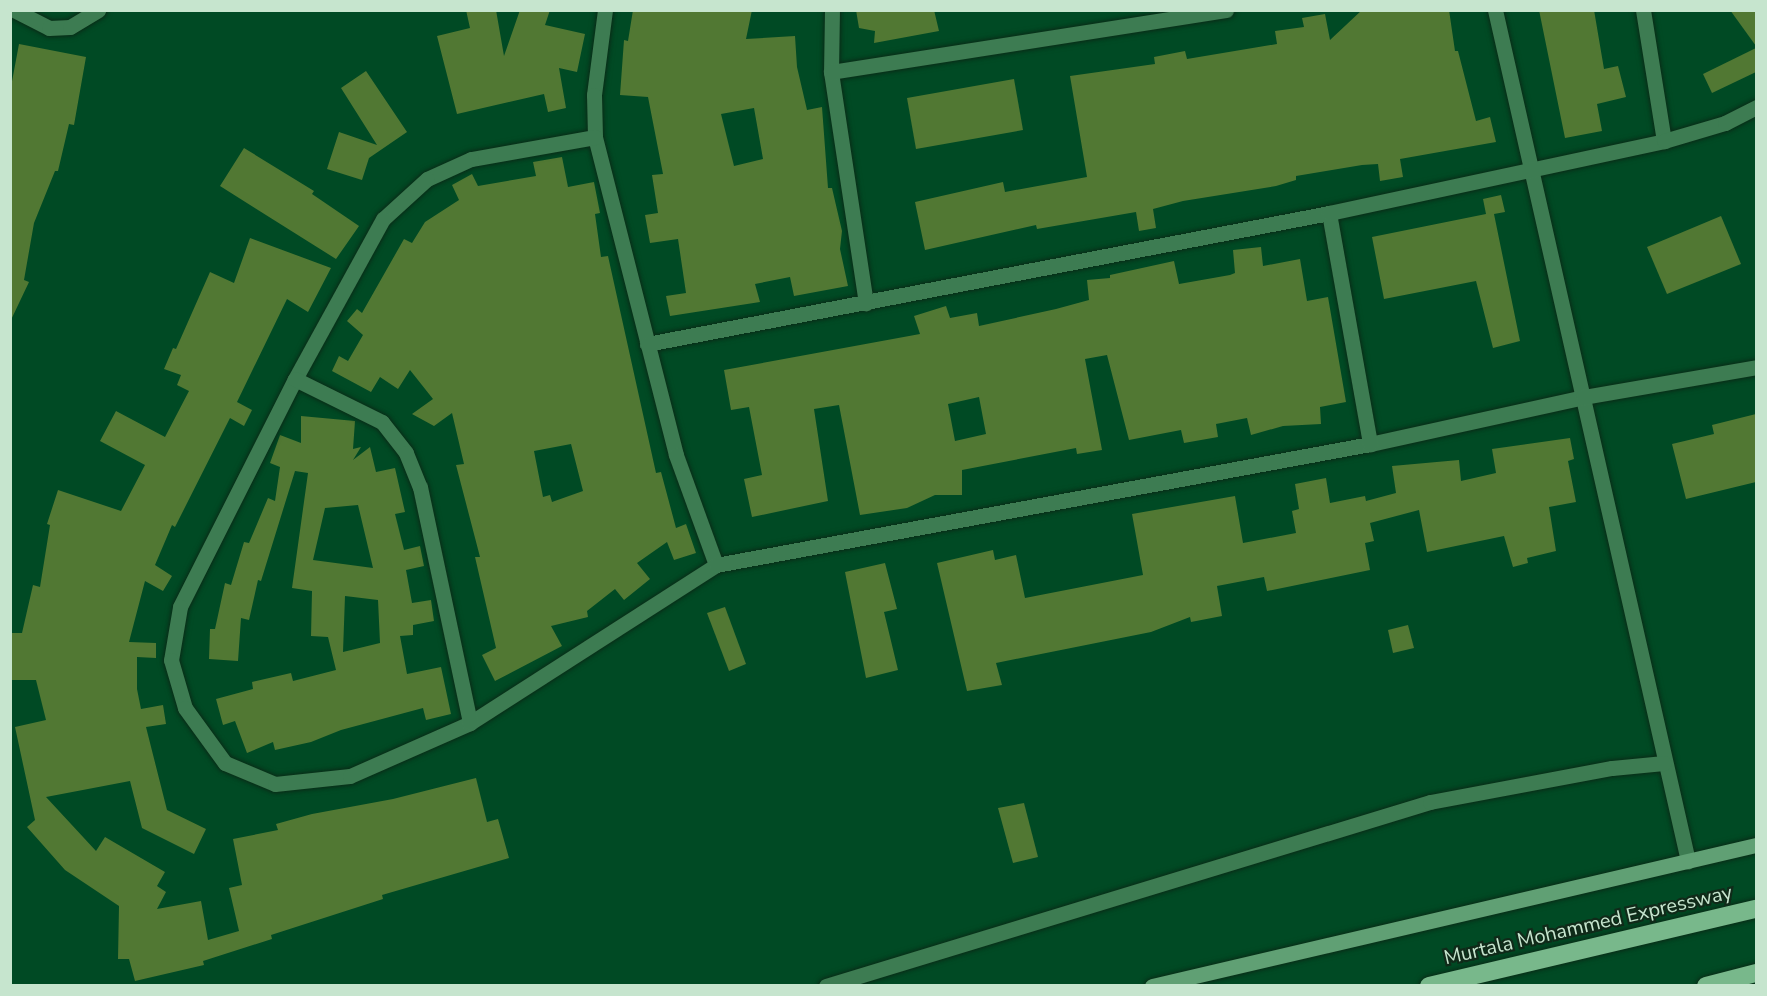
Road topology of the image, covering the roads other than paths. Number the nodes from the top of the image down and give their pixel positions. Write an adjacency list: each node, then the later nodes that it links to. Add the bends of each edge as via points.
1 (14, 10): 2 (street, via 49,28 70,27)
2 (98, 10)
3 (605, 10): 10 (street, via 594,95)
4 (832, 10): 8 (street)
5 (1226, 10): 8 (street)
6 (1495, 10): 12 (street)
7 (1643, 10): 11 (street)
8 (831, 72): 14 (street)
9 (1756, 108): 11 (street, via 1725,123)
10 (595, 137): 15 (street); 17 (street, via 471,159 428,179 383,219)
11 (1664, 141): 12 (street)
12 (1532, 168): 13 (street); 18 (street)
13 (1329, 213): 14 (street); 19 (street)
14 (866, 303): 15 (street)
15 (646, 344): 20 (street, via 676,455)
16 (1756, 367): 18 (street)
17 (295, 379): 21 (street, via 382,422 406,453 420,487); 21 (street, via 180,606 171,660 185,708 225,763 275,784 350,776)
18 (1583, 398): 19 (street); 22 (street)
19 (1370, 444): 20 (street)
20 (716, 565): 21 (street)
21 (470, 723)
22 (1664, 763): 24 (street); 27 (street, via 1612,768 1430,802)
23 (1756, 845): 24 (main road, Murtala Mohammed Expressway)
24 (1688, 861): 28 (main road, Murtala Mohammed Expressway)
25 (1756, 909): 29 (highway, Murtala Mohammed Expressway)
26 (1756, 973): 30 (highway)
27 (826, 986)
28 (1152, 986)
29 (1429, 986)
30 (1706, 986)

